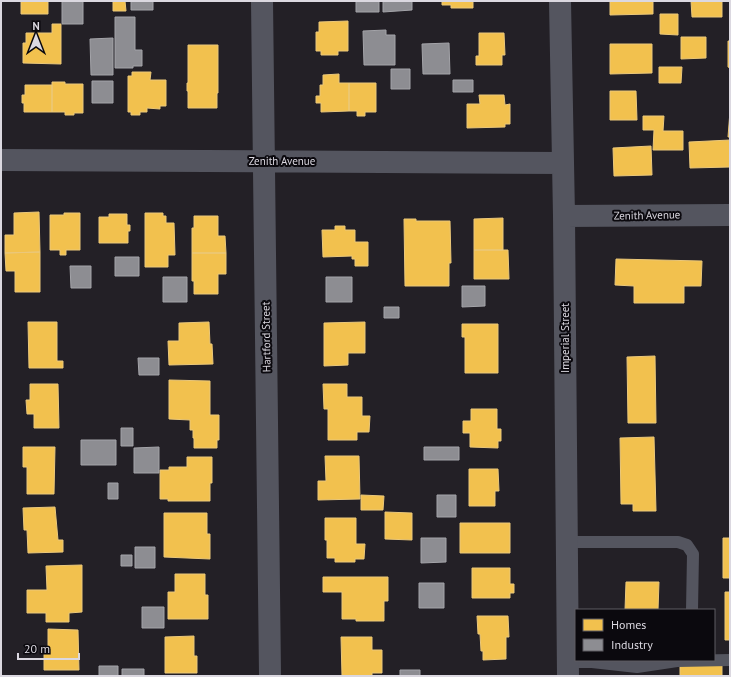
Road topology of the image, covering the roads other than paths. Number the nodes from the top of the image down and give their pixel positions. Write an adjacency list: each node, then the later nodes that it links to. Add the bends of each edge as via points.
1 (262, 1): 4 (street, Hartford Street)
2 (560, 1): 5 (street, Imperial Street)
3 (1, 160): 4 (street, Zenith Avenue)
4 (264, 161): 5 (street, Zenith Avenue); 14 (street, Hartford Street)
5 (562, 163): 7 (street, Imperial Street)
6 (730, 215): 7 (street, Zenith Avenue)
7 (564, 216): 8 (street, Imperial Street)
8 (566, 542): 9 (lane, via 678,542 687,545 693,554); 13 (street, Imperial Street)
9 (692, 609)
10 (715, 660): 11 (lane)
11 (730, 660)
12 (676, 661): 13 (lane, via 637,667 592,662)
13 (568, 669)
14 (270, 674)

